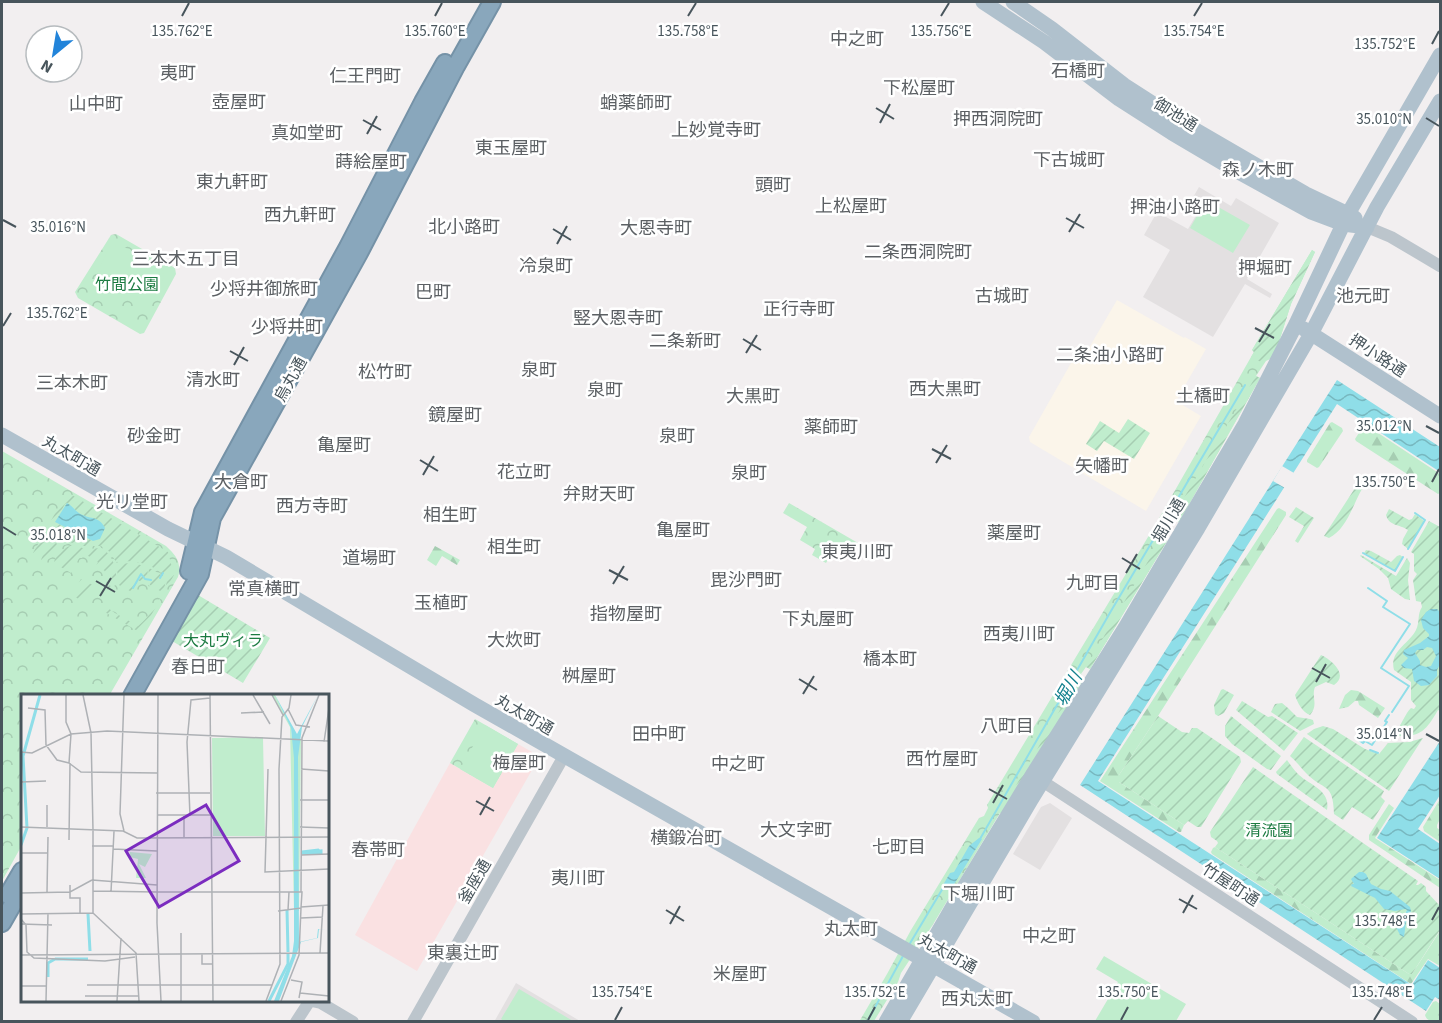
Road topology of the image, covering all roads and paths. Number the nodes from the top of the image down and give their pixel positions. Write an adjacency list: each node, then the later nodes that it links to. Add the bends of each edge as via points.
1 (480, 2): 14 (highway, 烏丸通, via 202,512)
2 (492, 2): 14 (highway, 烏丸通)
3 (983, 2): 7 (main road, 御池通, via 1172,133 1311,212)
4 (1013, 2): 7 (main road, 御池通, via 1124,85)
5 (1440, 55): 7 (main road, 堀川通)
6 (1440, 101): 8 (main road, 堀川通)
7 (1345, 219): 8 (main road, 御池通); 10 (main road, 堀川通)
8 (1367, 227): 9 (street, 御池通); 11 (main road, 堀川通)
9 (1440, 266)
10 (1296, 324): 11 (main road, 押小路通); 18 (main road, 堀川通, via 1245,424)
11 (1311, 334): 12 (main road, 押小路通); 18 (main road, 堀川通, via 1190,541)
12 (1440, 416)
13 (2, 435): 14 (main road, 丸太町通)
14 (200, 545): 15 (highway, 烏丸通); 16 (highway, 烏丸通, via 200,574); 17 (main road, 丸太町通)
15 (122, 694)
16 (133, 694)
17 (564, 756): 23 (main road, 丸太町通); 28 (street, 釜座通)
18 (1038, 778): 23 (main road, 堀川通); 32 (street, 竹屋町通)
19 (21, 873): 21 (highway)
20 (21, 890): 22 (highway)
21 (2, 906)
22 (2, 924)
23 (917, 957): 29 (main road, 堀川通); 30 (main road, 堀川通); 31 (main road, 丸太町通)
24 (307, 1002): 26 (street)
25 (314, 1002): 27 (street)
26 (296, 1022)
27 (352, 1022)
28 (413, 1022)
29 (886, 1022)
30 (900, 1022)
31 (1033, 1022)
32 (1412, 1022)

